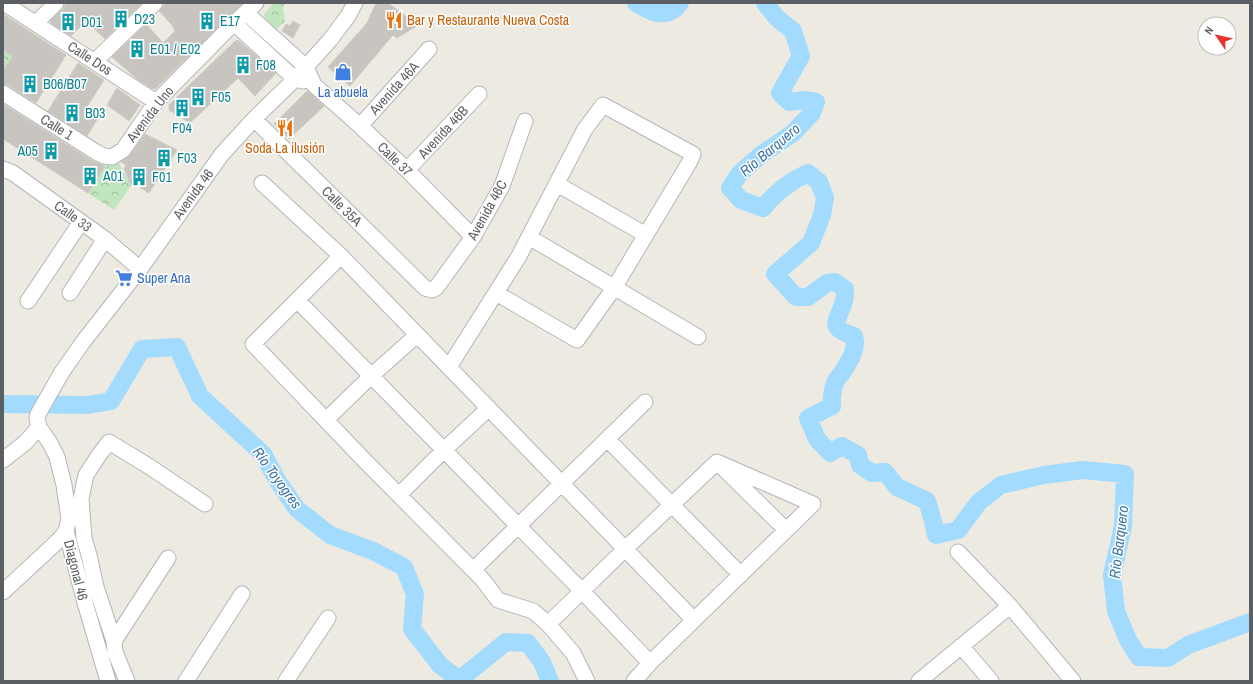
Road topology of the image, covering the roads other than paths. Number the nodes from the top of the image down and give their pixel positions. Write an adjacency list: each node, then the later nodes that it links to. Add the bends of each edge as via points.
1 (4, 3): 6 (street, Calle Dos)
2 (56, 3): 6 (street)
3 (155, 3): 9 (street)
4 (355, 3): 10 (street, Avenida 46, via 330,40)
5 (251, 8): 7 (street, Avenida Uno); 10 (street, Calle 37)
6 (36, 23): 9 (street, Calle Dos)
7 (234, 24): 11 (street, Calle 37); 15 (street, Avenida Uno)
8 (429, 49): 18 (street, Avenida 46A)
9 (94, 61): 15 (street, Calle Dos)
10 (306, 67): 11 (street, Avenida 46); 12 (street, Calle 37)
11 (295, 79): 12 (street, Calle 37); 16 (street, Avenida 46)
12 (314, 85): 18 (street, Calle 37)
13 (3, 93): 19 (street, Calle 1, via 96,152)
14 (479, 94): 21 (street, Avenida 46B)
15 (156, 102): 19 (street, Avenida Uno, via 123,150)
16 (254, 119): 30 (street, Avenida 46, via 222,154); 32 (street, Calle 35A, via 425,288)
17 (525, 121): 26 (street, Avenida 46C, via 502,186)
18 (360, 126): 21 (street, Calle 37)
19 (112, 157)
20 (3, 169): 24 (street, Calle 33, via 13,173)
21 (407, 170): 26 (street, Calle 37)
22 (262, 183): 29 (street)
23 (557, 184): 25 (street); 25 (street, via 585,129 603,105 693,154); 27 (street)
24 (81, 222): 28 (street, Calle 33); 36 (street)
25 (646, 236): 31 (street)
26 (473, 237): 32 (street, Avenida 46C)
27 (529, 237): 31 (street); 34 (street)
28 (104, 238): 30 (street, Calle 33); 33 (street)
29 (341, 256): 35 (street); 37 (street)
30 (140, 269): 44 (street, Avenida 46, via 62,372 46,398)
31 (614, 288): 34 (street, via 577,340); 38 (street)
32 (432, 290)
33 (70, 293)
34 (496, 293): 39 (street)
35 (297, 300): 40 (street); 43 (street, via 253,344)
36 (28, 301)
37 (417, 335): 39 (street); 40 (street)
38 (698, 337)
39 (449, 367): 42 (street)
40 (372, 376): 43 (street); 46 (street)
41 (645, 402): 45 (street)
42 (488, 408): 46 (street); 49 (street)
43 (326, 420): 50 (street)
44 (39, 421): 47 (street, Avenida 46, via 26,442); 55 (street, Diagonal 46, via 57,457 64,485 69,519)
45 (607, 439): 49 (street); 52 (street)
46 (444, 450): 50 (street); 53 (street)
47 (3, 460)
48 (717, 462): 52 (street); 54 (street); 54 (street, via 813,504)
49 (562, 484): 53 (street); 56 (street)
50 (399, 495): 59 (street)
51 (205, 504): 68 (street, via 109,442 99,455 86,475 81,499 84,538 96,587)
52 (671, 505): 56 (street); 60 (street)
53 (518, 526): 59 (street); 62 (street)
54 (786, 530): 60 (street)
55 (66, 531): 61 (street); 72 (street, Diagonal 46)
56 (625, 549): 62 (street); 66 (street)
57 (958, 552): 64 (street)
58 (168, 558): 68 (street)
59 (473, 570): 67 (street, via 498,600 533,611)
60 (741, 575): 66 (street)
61 (3, 592)
62 (582, 592): 67 (street); 70 (street)
63 (242, 594): 74 (street)
64 (1010, 606): 69 (street); 71 (street)
65 (328, 618): 75 (street)
66 (694, 620): 70 (street)
67 (548, 624): 76 (street, via 573,653)
68 (114, 641): 73 (street, via 115,652)
69 (961, 646): 78 (street); 79 (street)
70 (650, 663): 77 (street)
71 (1066, 679)
72 (108, 681)
73 (127, 681)
74 (186, 681)
75 (286, 681)
76 (587, 681)
77 (634, 681)
78 (919, 681)
79 (990, 681)

